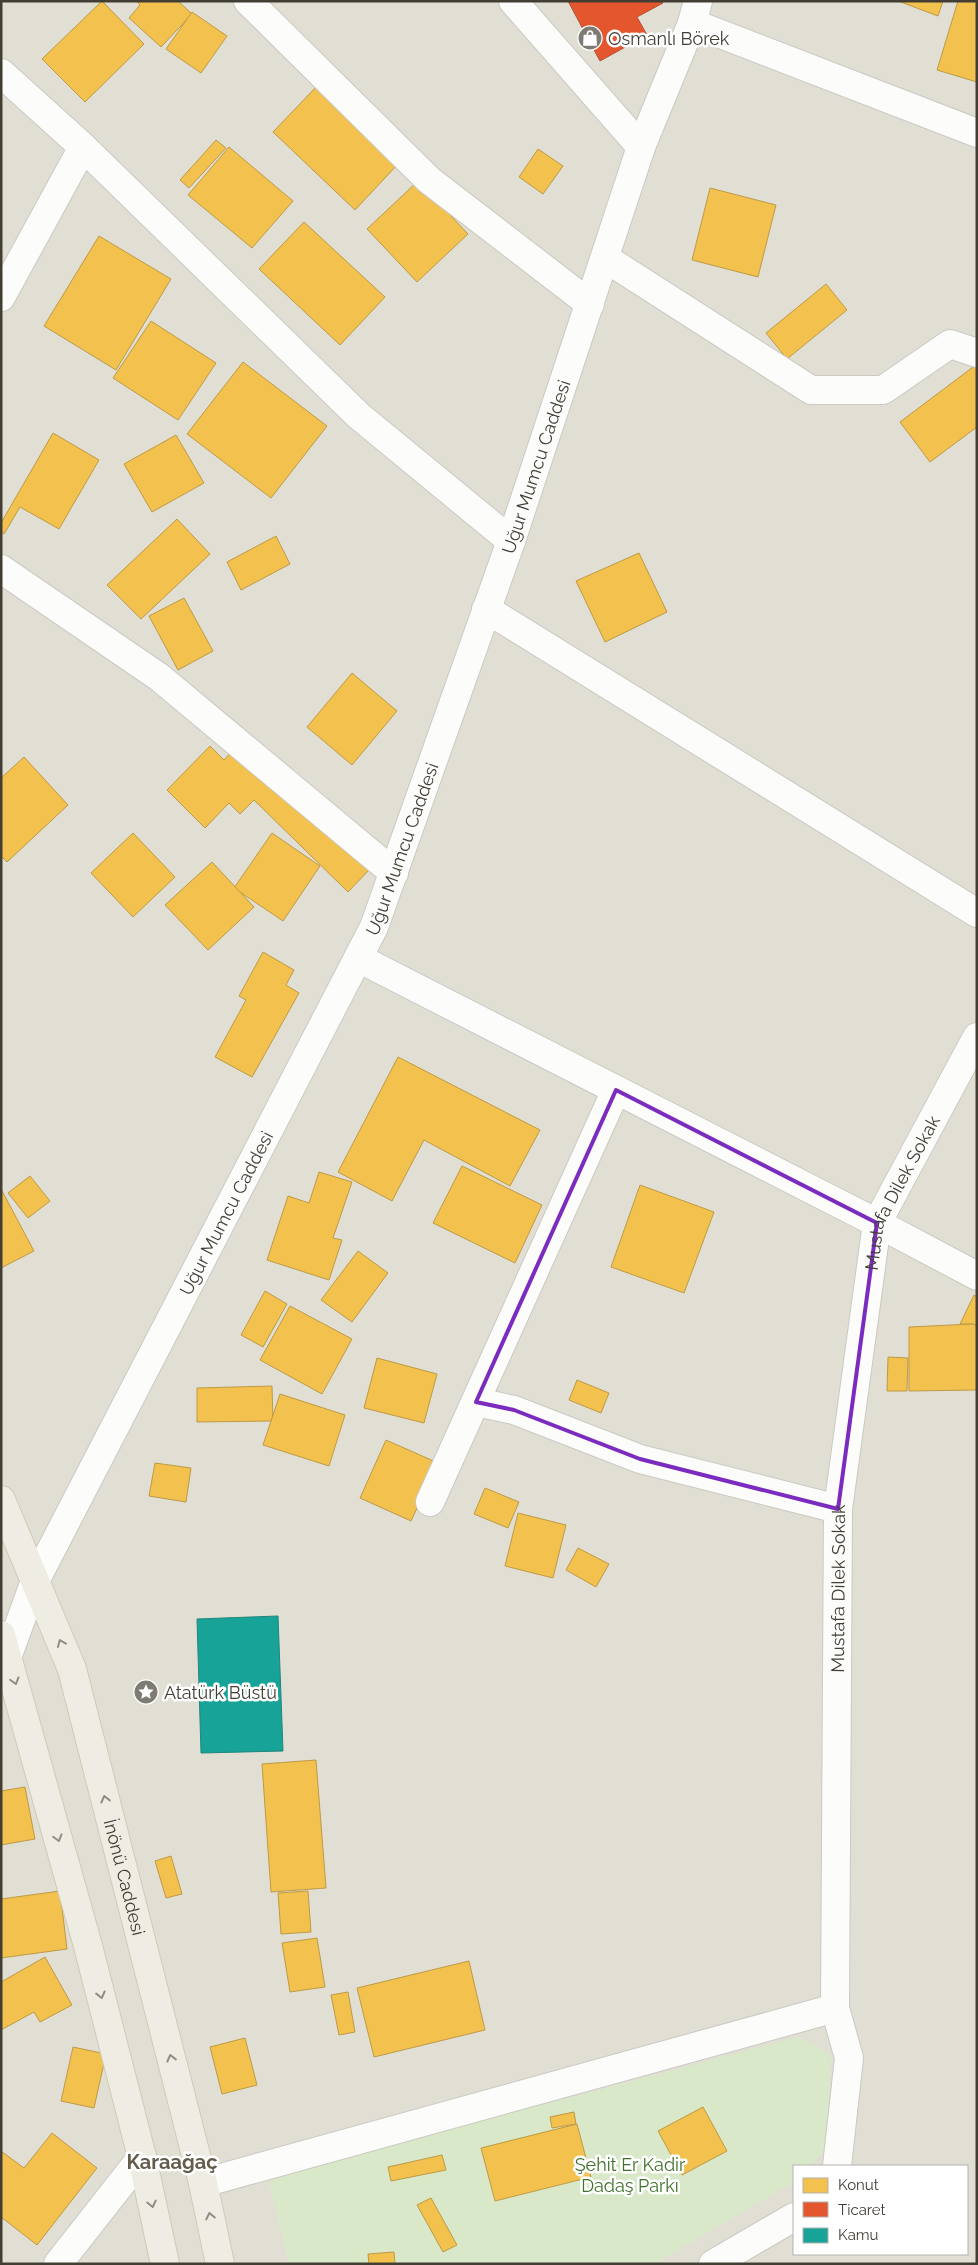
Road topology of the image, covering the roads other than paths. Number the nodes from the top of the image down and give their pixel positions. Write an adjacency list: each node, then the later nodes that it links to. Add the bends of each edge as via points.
1 (248, 1): 10 (street, via 429,180)
2 (513, 1): 7 (street)
3 (695, 12): 5 (street); 7 (street, Uğur Mumcu Caddesi)
4 (1, 73): 6 (street)
5 (977, 133)
6 (83, 147): 9 (street); 12 (street, via 359,416)
7 (642, 148): 8 (street, Uğur Mumcu Caddesi)
8 (605, 258): 10 (street, Uğur Mumcu Caddesi); 11 (street, via 811,390 882,390 950,344)
9 (1, 297)
10 (590, 304): 12 (street, Uğur Mumcu Caddesi)
11 (977, 353)
12 (511, 541): 14 (street, Uğur Mumcu Caddesi)
13 (1, 569): 15 (street, via 159,676)
14 (486, 609): 15 (street, Uğur Mumcu Caddesi); 16 (street)
15 (394, 873): 17 (street, Uğur Mumcu Caddesi, via 374,927)
16 (977, 913)
17 (358, 958): 19 (street); 26 (street, Uğur Mumcu Caddesi)
18 (977, 1036): 20 (street, Mustafa Dilek Sokak)
19 (616, 1090): 20 (street); 22 (street)
20 (877, 1223): 21 (street); 25 (street, Mustafa Dilek Sokak)
21 (977, 1276)
22 (476, 1402): 24 (street); 25 (street, via 514,1410 640,1459)
23 (1, 1500): 26 (main road, İnönü Caddesi)
24 (430, 1502)
25 (838, 1510): 28 (street, Mustafa Dilek Sokak)
26 (35, 1581): 27 (street, Uğur Mumcu Caddesi); 31 (main road, İnönü Caddesi, one-way to 26, via 72,1669)
27 (3, 1649): 29 (main road, one-way to 29, via 88,1946)
28 (835, 2008): 30 (street, Mustafa Dilek Sokak, via 849,2058); 31 (street)
29 (142, 2157): 33 (street); 34 (main road, one-way to 34)
30 (837, 2165)
31 (203, 2182): 35 (main road, İnönü Caddesi, one-way to 31)
32 (793, 2218): 36 (street)
33 (58, 2264)
34 (165, 2264)
35 (220, 2264)
36 (714, 2264)

